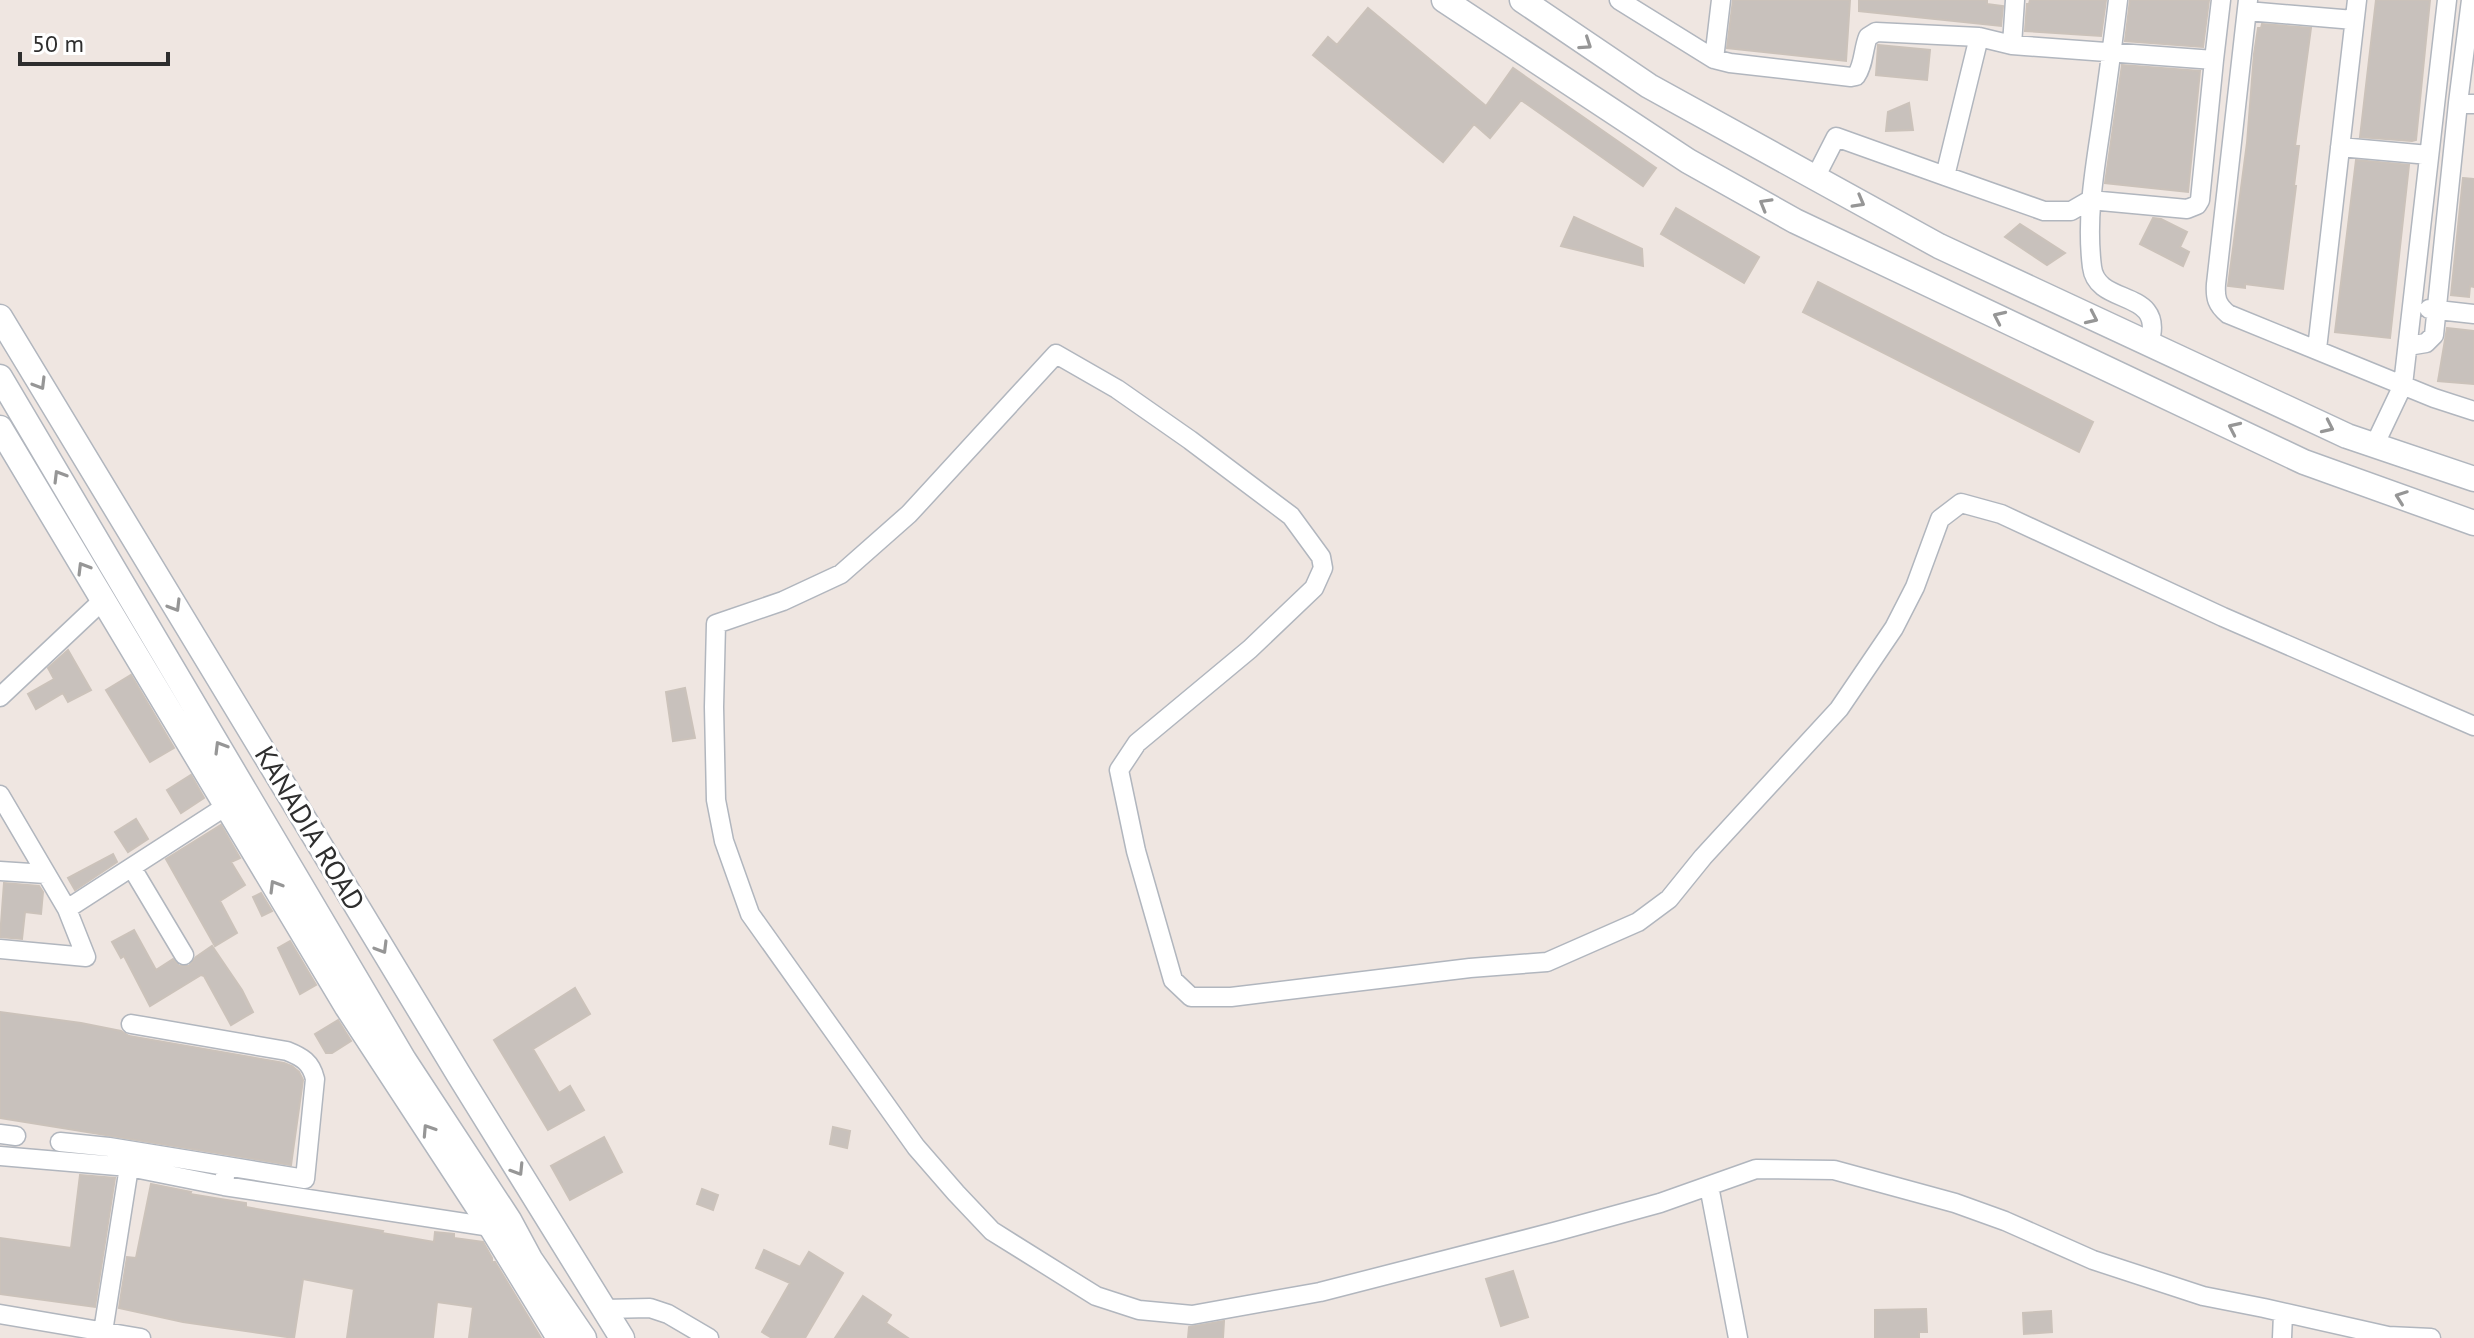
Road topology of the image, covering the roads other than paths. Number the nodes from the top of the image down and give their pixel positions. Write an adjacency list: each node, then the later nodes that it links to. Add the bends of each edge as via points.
1 (1444, 0): 37 (street, one-way to 1, via 2304,462 1795,221 1688,161)
2 (1522, 0): 22 (street, one-way to 22, via 1649,86)
3 (1619, 0): 16 (street)
4 (1721, 0): 16 (street)
5 (2015, 0): 14 (street)
6 (2118, 0): 15 (street)
7 (2221, 0): 17 (street)
8 (2357, 0): 12 (street)
9 (2447, 0): 20 (street)
10 (2471, 0): 18 (street)
11 (2247, 5): 12 (street); 30 (street, via 2215,297 2228,314)
12 (2354, 20): 19 (street)
13 (1979, 37): 14 (street); 16 (street, via 1876,32 1868,37 1860,71 1851,77); 21 (street)
14 (2012, 45): 15 (street)
15 (2112, 51): 17 (street); 23 (street)
16 (1714, 59)
17 (2214, 60): 23 (street, via 2197,205 2187,209)
18 (2466, 103): 25 (street)
19 (2340, 147): 20 (street); 30 (street)
20 (2429, 155): 24 (street)
21 (1945, 176): 22 (street, via 1836,137); 23 (street, via 2044,211 2071,211)
22 (1815, 178): 28 (street, one-way to 28, via 1939,246)
23 (2090, 200): 28 (street, via 2094,277 2144,307 2151,316)
24 (2412, 307): 25 (street); 29 (street)
25 (2438, 310): 26 (street); 29 (street, via 2434,335 2426,343)
26 (2474, 314)
27 (0, 317): 58 (street, KANADIA ROAD, one-way to 58)
28 (2149, 344): 35 (street, one-way to 35)
29 (2408, 346): 32 (street)
30 (2317, 349): 32 (street)
31 (0, 377): 42 (street, KANADIA ROAD, one-way to 31)
32 (2403, 385): 33 (street); 35 (street)
33 (2474, 411)
34 (0, 428): 38 (street, one-way to 34)
35 (2374, 446): 36 (street)
36 (2474, 479)
37 (2474, 523)
38 (102, 601): 39 (street); 42 (street)
39 (0, 697)
40 (2474, 726): 56 (street, via 2001,514 1961,503 1940,519 1894,628 1839,709 1669,899 1638,922 1547,962 1191,997 1173,980 1119,770 1137,743 1314,588 1323,568 1321,557 1291,516 1117,389 1056,354 909,514 841,574 716,624 716,800 724,841 750,914 916,1147 956,1193 992,1231 1096,1296 1139,1310 1192,1315 1320,1292)
41 (0, 795): 45 (street)
42 (237, 799): 43 (street); 57 (street, KANADIA ROAD, one-way to 42, via 404,1060 309,921)
43 (132, 868): 46 (street); 48 (street)
44 (0, 871): 45 (street)
45 (46, 874): 46 (street)
46 (67, 909): 47 (street, via 86,957)
47 (0, 949)
48 (184, 955)
49 (131, 1024): 53 (street, via 287,1051 312,1068 305,1179)
50 (60, 1142): 52 (street)
51 (0, 1156): 52 (street)
52 (108, 1156): 53 (street); 54 (street)
53 (226, 1166): 55 (street)
54 (129, 1167): 55 (street); 61 (street)
55 (224, 1186): 57 (street)
56 (1709, 1186): 60 (street, via 1756,1169 1834,1170 1955,1203 2178,1289); 68 (street)
57 (500, 1223): 64 (street); 65 (street, KANADIA ROAD)
58 (604, 1309): 66 (street, KANADIA ROAD); 67 (street, via 650,1308)
59 (0, 1314): 61 (street)
60 (2283, 1314): 62 (street); 69 (street)
61 (102, 1335): 63 (street)
62 (2388, 1337): 70 (street)
63 (141, 1338)
64 (559, 1338)
65 (584, 1338)
66 (622, 1338)
67 (709, 1338)
68 (1738, 1338)
69 (2282, 1338)
70 (2431, 1338)

